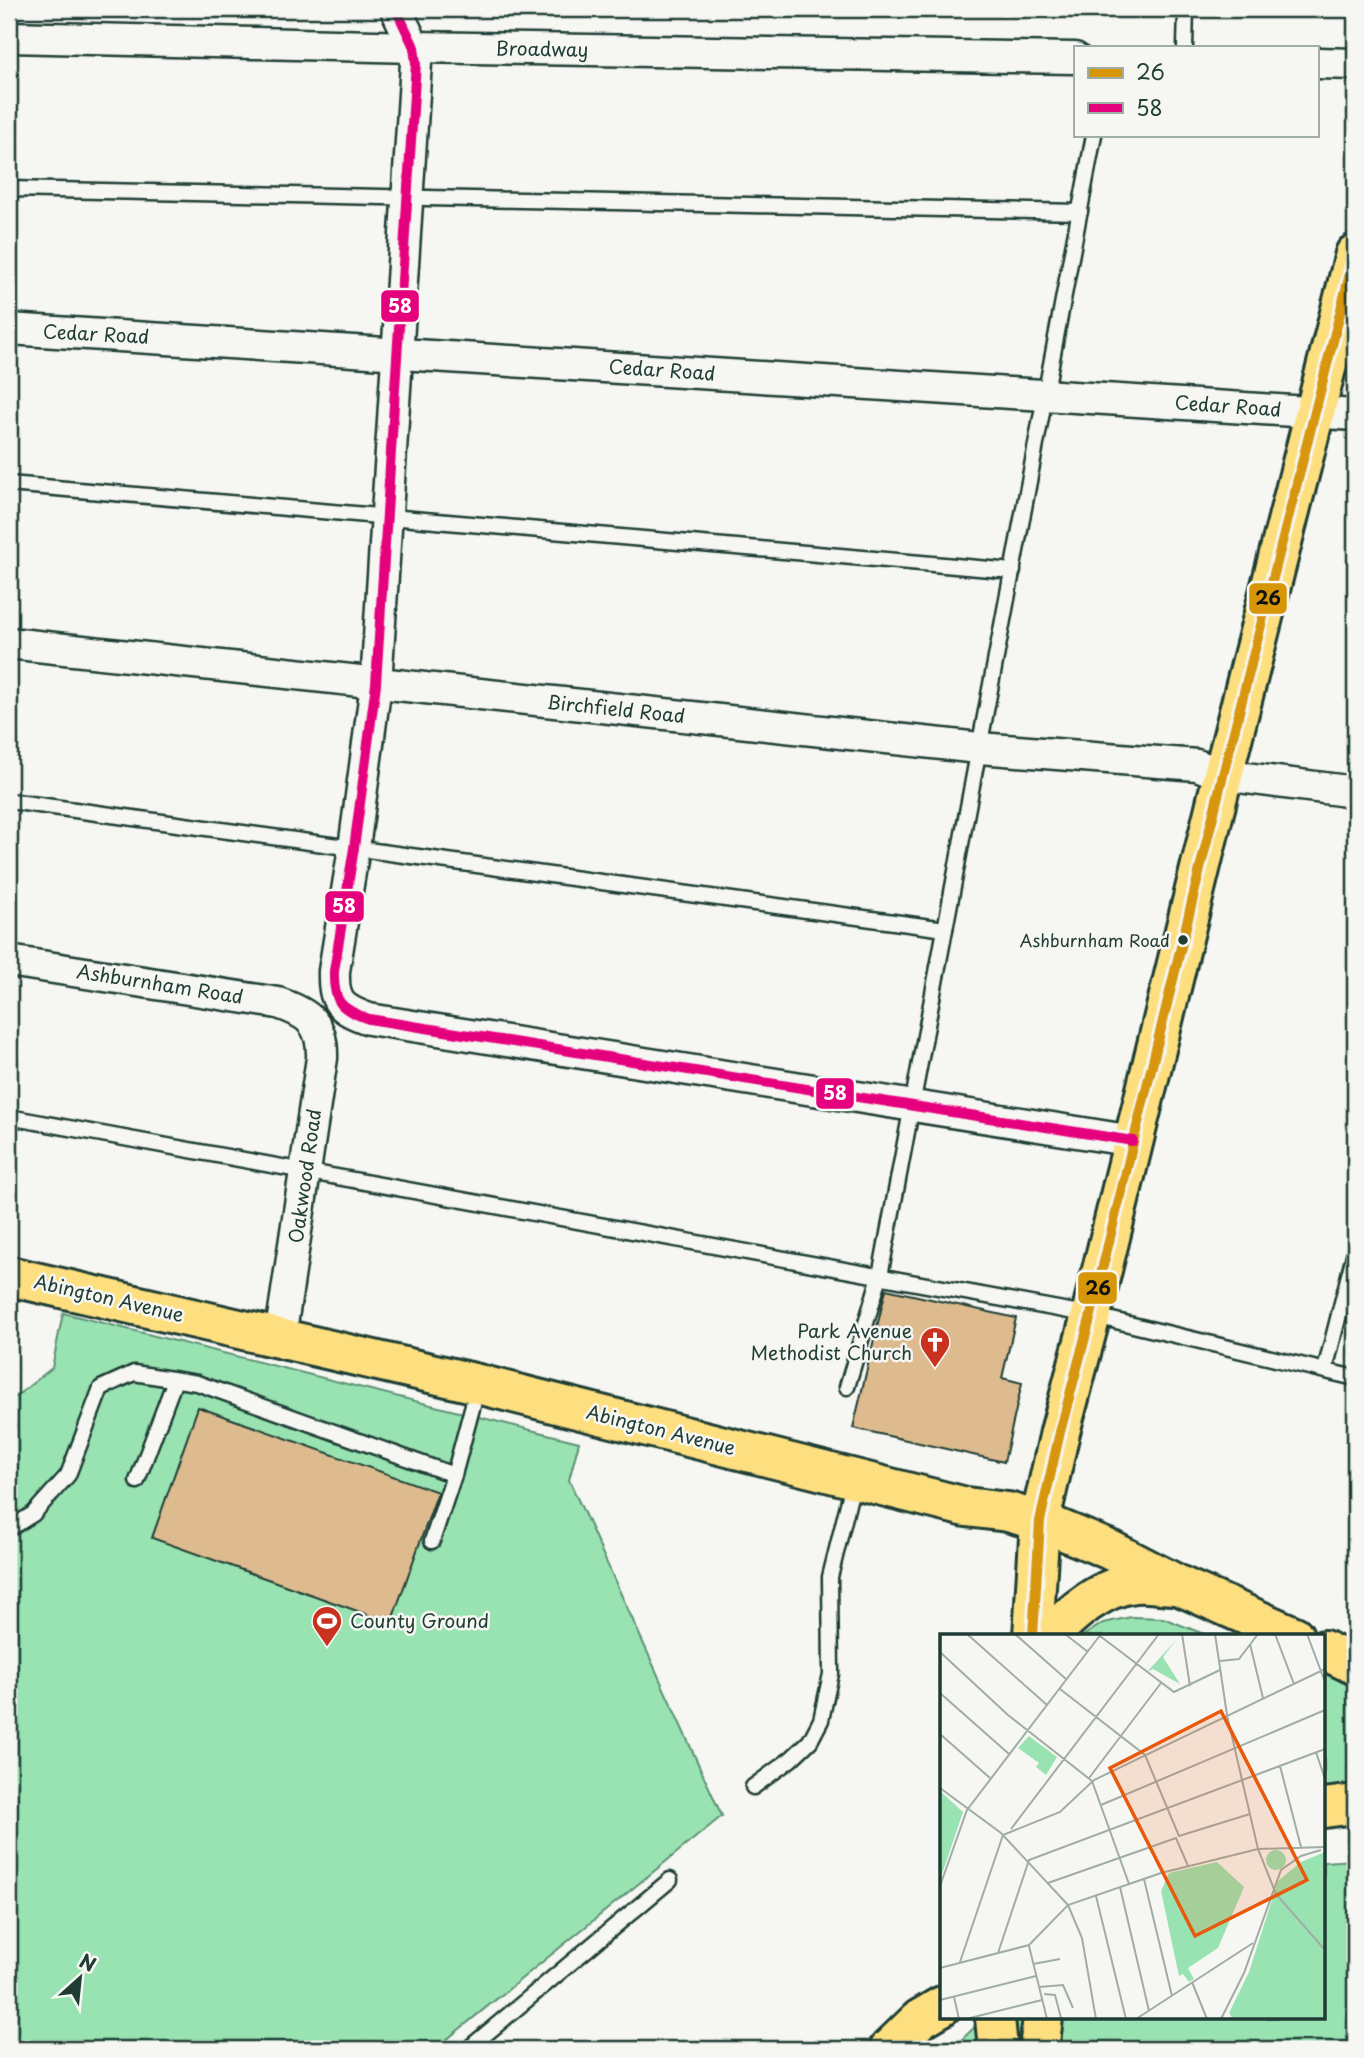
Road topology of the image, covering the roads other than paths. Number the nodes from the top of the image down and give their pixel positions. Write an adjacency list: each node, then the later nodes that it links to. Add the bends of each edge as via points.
1 (397, 9): 5 (street)
2 (1186, 9): 4 (lane)
3 (9, 37): 5 (street, Broadway)
4 (1185, 46)
5 (414, 47): 6 (street, Broadway); 11 (street)
6 (1074, 58)
7 (1318, 63): 8 (street)
8 (1355, 64)
9 (1094, 136): 12 (lane)
10 (9, 189): 11 (lane)
11 (407, 198): 12 (lane); 15 (street)
12 (1080, 212): 16 (lane)
13 (1355, 254): 17 (main road)
14 (9, 329): 15 (street, Cedar Road)
15 (397, 352): 16 (street, Cedar Road); 20 (street)
16 (1045, 394): 17 (street, Cedar Road); 21 (lane)
17 (1315, 411): 18 (street, Cedar Road); 25 (main road)
18 (1355, 415)
19 (9, 484): 20 (lane)
20 (387, 517): 21 (lane); 23 (street)
21 (1013, 571): 24 (lane)
22 (9, 643): 23 (street, Birchfield Road)
23 (376, 684): 24 (street, Birchfield Road); 28 (street)
24 (979, 748): 25 (street, Birchfield Road, via 1198,765); 29 (lane)
25 (1223, 775): 26 (street, Birchfield Road); 34 (main road)
26 (1355, 792)
27 (9, 801): 28 (lane)
28 (354, 848): 29 (lane); 32 (street, via 333,987 338,1004 350,1013)
29 (945, 929): 32 (lane)
30 (9, 961): 31 (street, Ashburnham Road, via 278,1003)
31 (309, 1017): 35 (street, Oakwood Road, via 323,1043)
32 (911, 1106): 34 (street); 38 (lane)
33 (9, 1117): 35 (lane)
34 (1133, 1141): 39 (main road)
35 (306, 1171): 38 (lane); 40 (street, Oakwood Road)
36 (1355, 1251): 41 (lane)
37 (9, 1276): 40 (main road, Abington Avenue)
38 (880, 1276): 39 (lane); 45 (lane)
39 (1091, 1315): 41 (lane); 46 (main road)
40 (280, 1338): 44 (main road, Abington Avenue)
41 (1325, 1370): 42 (lane)
42 (1355, 1378)
43 (175, 1380): 47 (lane, via 197,1383); 49 (lane); 52 (lane, via 134,1373 101,1388 68,1475 33,1514)
44 (478, 1384): 47 (lane); 48 (main road, Abington Avenue)
45 (847, 1387)
46 (1060, 1432): 50 (main road, via 1039,1467 1020,1486); 51 (main road); 54 (main road, via 1071,1504 1082,1525)
47 (454, 1475): 53 (lane)
48 (854, 1478): 50 (main road, Abington Avenue); 63 (lane, via 830,1577 831,1674 821,1720 810,1741 792,1759)
49 (137, 1481)
50 (958, 1505): 51 (main road, Abington Avenue); 55 (main road, via 997,1527 1012,1542)
51 (1040, 1521): 54 (main road, Abington Avenue); 55 (main road)
52 (9, 1530)
53 (432, 1541)
54 (1111, 1550): 56 (main road, Abington Avenue)
55 (1036, 1584): 58 (main road)
56 (1180, 1586): 57 (main road, Abington Avenue); 59 (main road, via 1134,1583 1111,1590 1075,1612)
57 (1260, 1626): 60 (main road, Abington Avenue)
58 (1033, 1634)
59 (1053, 1634)
60 (1287, 1634)
61 (1326, 1651): 62 (main road)
62 (1355, 1665)
63 (753, 1787)
64 (1355, 1804): 65 (main road)
65 (1326, 1808)
66 (670, 1880): 71 (lane)
67 (940, 1989): 68 (main road)
68 (931, 2012): 72 (main road)
69 (995, 2020): 73 (main road)
70 (1043, 2020): 74 (main road)
71 (468, 2049)
72 (889, 2049)
73 (998, 2049)
74 (1039, 2049)

